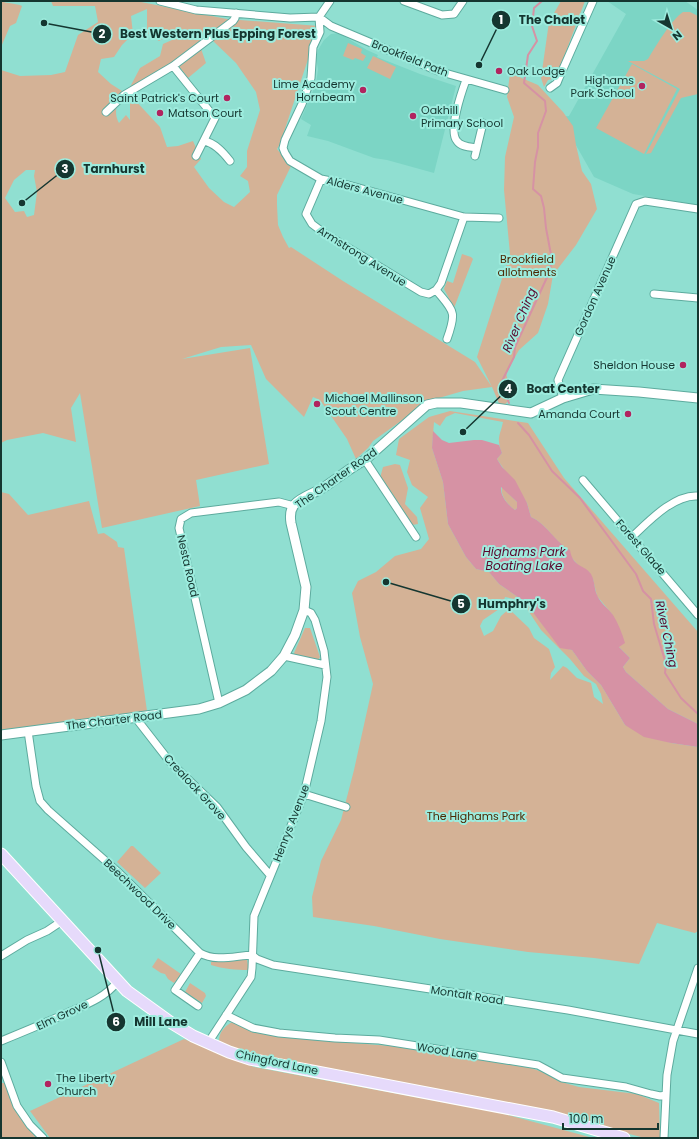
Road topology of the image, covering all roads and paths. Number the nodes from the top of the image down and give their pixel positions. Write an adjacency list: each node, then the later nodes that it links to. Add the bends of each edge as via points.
1 (160, 1): 6 (street)
2 (330, 1): 8 (street)
3 (404, 1): 4 (street, via 442,14 454,14)
4 (463, 1)
5 (593, 1): 11 (street, via 557,83)
6 (177, 3): 7 (street, via 196,10)
7 (236, 13): 8 (street, via 290,18); 9 (street, via 233,21)
8 (319, 17): 10 (street, Brookfield Path, via 331,26 398,55); 20 (street, Alders Avenue, via 320,32 313,47 311,78 283,148 290,161)
9 (173, 66): 13 (street, via 124,96); 15 (street, via 214,118)
10 (466, 80): 12 (street, Brookfield Path); 16 (street, via 458,105 455,138 463,146)
11 (550, 88)
12 (505, 90)
13 (106, 112)
14 (483, 123): 16 (street)
15 (204, 141): 17 (street); 19 (street, via 210,142)
16 (477, 148): 18 (street)
17 (196, 156)
18 (476, 156)
19 (230, 160)
20 (321, 179): 22 (street, Alders Avenue); 24 (street, Armstrong Avenue, via 306,214 312,224 324,234 421,292 429,294)
21 (698, 209): 28 (street, Gordon Avenue, via 645,201 636,204 558,380)
22 (464, 217): 23 (street, Alders Avenue); 24 (street, via 442,283)
23 (499, 218)
24 (436, 290): 27 (street, via 453,313 453,322)
25 (654, 294): 26 (street)
26 (698, 298)
27 (447, 339)
28 (563, 398): 29 (street, via 593,389); 30 (street, The Charter Road, via 531,413 461,403 427,405)
29 (698, 398)
30 (365, 460): 33 (street, The Charter Road); 34 (street)
31 (583, 480): 35 (street, Forest Glade)
32 (698, 496): 35 (street, via 681,499 666,506)
33 (294, 506): 36 (street, The Charter Road, via 290,516 306,587); 40 (street, Nesta Road, via 279,502 191,513 181,519 179,528)
34 (416, 536)
35 (632, 537): 37 (street, Forest Glade)
36 (304, 610): 38 (street, The Charter Road); 39 (street, Henrys Avenue, via 311,613 315,620 324,651)
37 (698, 615)
38 (284, 656): 39 (street); 40 (street, The Charter Road, via 271,671 246,690)
39 (325, 665): 44 (street, Henrys Avenue, via 327,677 321,721)
40 (219, 703): 41 (street, The Charter Road, via 199,709)
41 (135, 717): 42 (street, The Charter Road); 47 (street, Crealock Grove, via 170,762 217,807)
42 (28, 731): 43 (street, The Charter Road); 49 (street, Beechwood Drive, via 40,801 117,871)
43 (1, 735)
44 (304, 794): 45 (street); 47 (street, Henrys Avenue)
45 (346, 807)
46 (1, 854): 48 (main road, Chingford Lane)
47 (270, 875): 50 (street, Henrys Avenue, via 254,916)
48 (62, 921): 51 (street, via 47,932 27,940); 53 (main road, Chingford Lane)
49 (200, 953): 50 (street, via 222,958); 54 (street, via 175,990)
50 (252, 955): 55 (street, via 251,977); 56 (street, Montalt Road, via 257,960 273,965 568,1010)
51 (1, 956)
52 (698, 968): 56 (street)
53 (117, 982): 58 (street, Elm Grove, via 96,1000); 59 (main road, Chingford Lane, via 170,1022)
54 (198, 1006)
55 (226, 1015): 59 (street); 62 (street, Wood Lane, via 253,1028 279,1033 395,1042 538,1065 562,1078)
56 (676, 1030): 57 (street, Montalt Road); 62 (street, via 667,1075)
57 (698, 1034)
58 (1, 1041)
59 (208, 1043): 64 (main road, Chingford Lane, via 250,1059 553,1117)
60 (1, 1062): 61 (street)
61 (3, 1076): 63 (street, via 17,1106)
62 (666, 1095): 65 (street)
63 (43, 1138)
64 (624, 1138)
65 (664, 1138)

